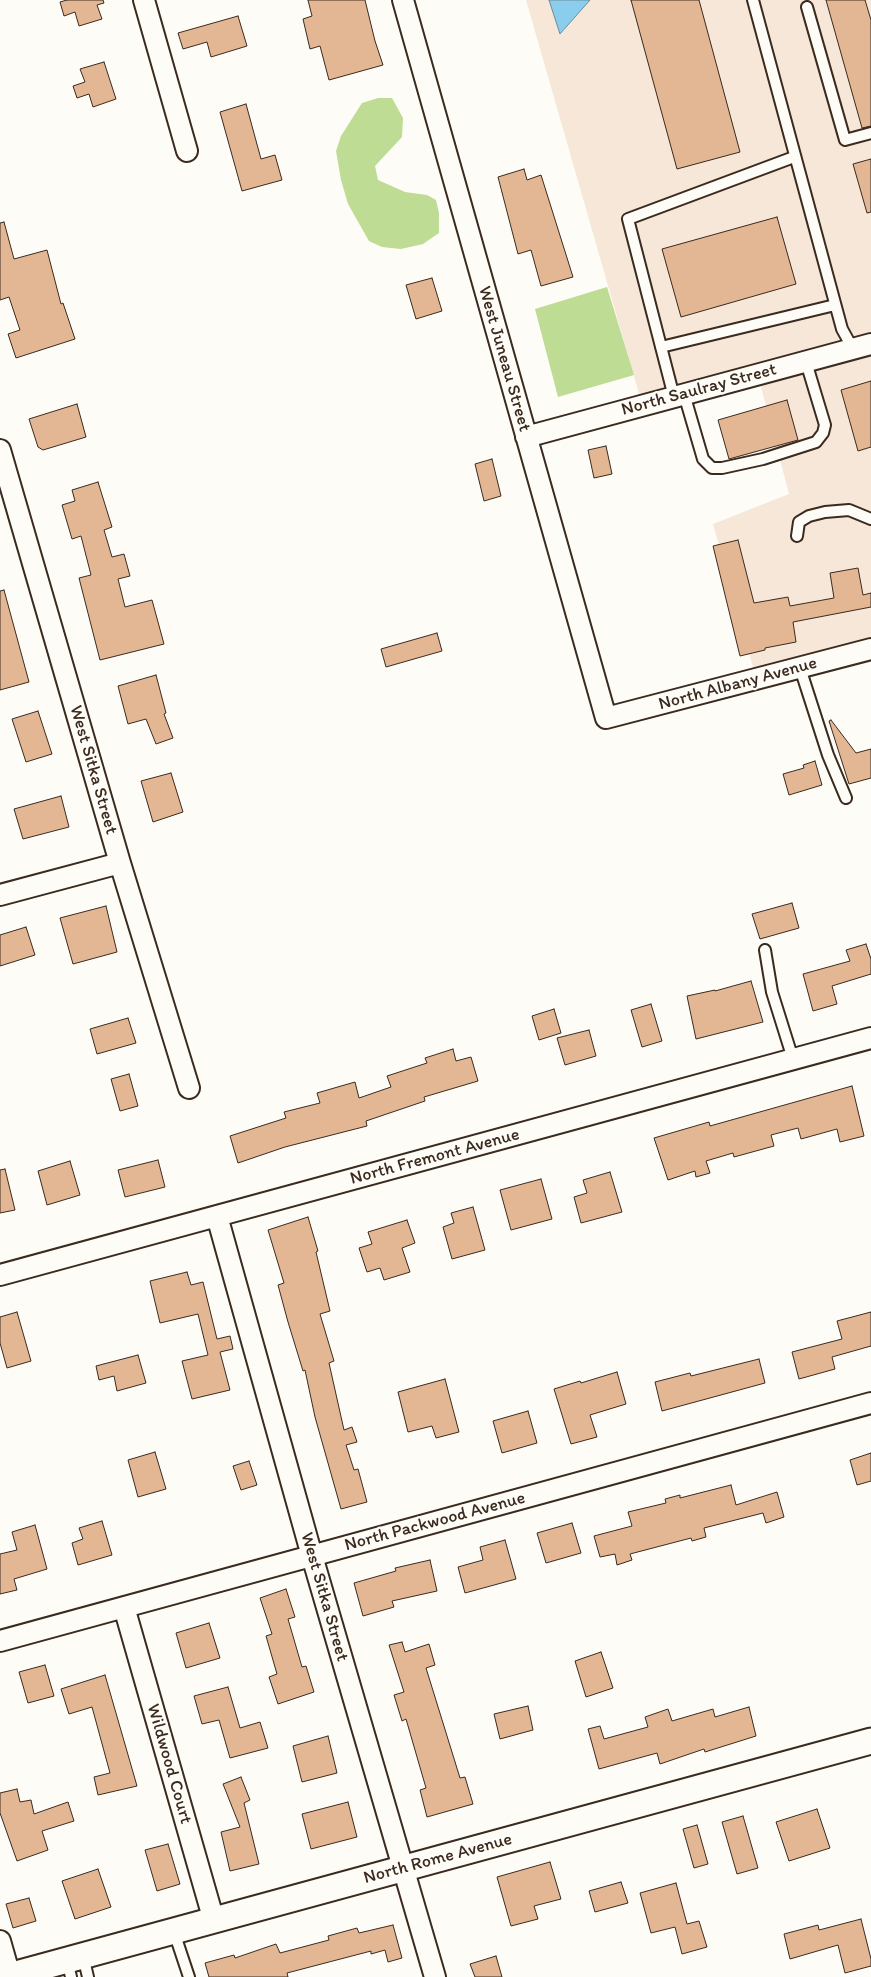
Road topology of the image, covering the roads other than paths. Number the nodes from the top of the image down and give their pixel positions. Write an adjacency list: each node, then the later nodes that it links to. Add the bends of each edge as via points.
1 (144, 0): 6 (street)
2 (403, 0): 13 (street, West Juneau Street)
3 (753, 0): 7 (lane)
4 (807, 7): 5 (lane, via 845,140)
5 (871, 133)
6 (187, 151)
7 (794, 157): 8 (lane); 10 (lane, via 628,219)
8 (835, 305): 9 (lane, via 842,329); 10 (lane)
9 (862, 346): 11 (street, North Saulray Street)
10 (662, 347): 12 (lane)
11 (806, 362): 12 (street, North Saulray Street); 12 (lane, via 825,425 823,433 816,442 763,459 712,468 703,459)
12 (679, 396): 13 (street, North Saulray Street)
13 (526, 437): 19 (street, West Juneau Street)
14 (0, 450): 21 (street, West Sitka Street)
15 (871, 520): 16 (lane, via 849,510 825,512 808,516 800,522)
16 (797, 536)
17 (871, 650): 18 (street, North Albany Avenue)
18 (800, 668): 19 (street, North Albany Avenue); 20 (lane, via 828,755)
19 (606, 718)
20 (846, 798)
21 (120, 863): 22 (street); 26 (street, West Sitka Street)
22 (0, 895)
23 (765, 950): 25 (lane, via 772,992)
24 (871, 1038): 25 (street, North Fremont Avenue)
25 (793, 1059): 27 (street, North Fremont Avenue)
26 (189, 1088)
27 (218, 1216): 28 (street, North Fremont Avenue); 30 (street, West Sitka Street)
28 (0, 1276)
29 (871, 1403): 30 (street, North Packwood Avenue)
30 (312, 1556): 31 (street, North Packwood Avenue); 34 (street, West Sitka Street)
31 (124, 1607): 32 (street, North Packwood Avenue); 35 (street, Wildwood Court)
32 (0, 1641)
33 (871, 1740): 34 (street, North Rome Avenue)
34 (403, 1869): 35 (street, North Rome Avenue); 41 (street, West Sitka Street)
35 (214, 1921): 36 (street, North Rome Avenue)
36 (174, 1932): 38 (street, North Rome Avenue); 40 (lane)
37 (0, 1941): 39 (street)
38 (77, 1968): 39 (street, North Rome Avenue)
39 (8, 1976)
40 (189, 1977)
41 (435, 1977)

